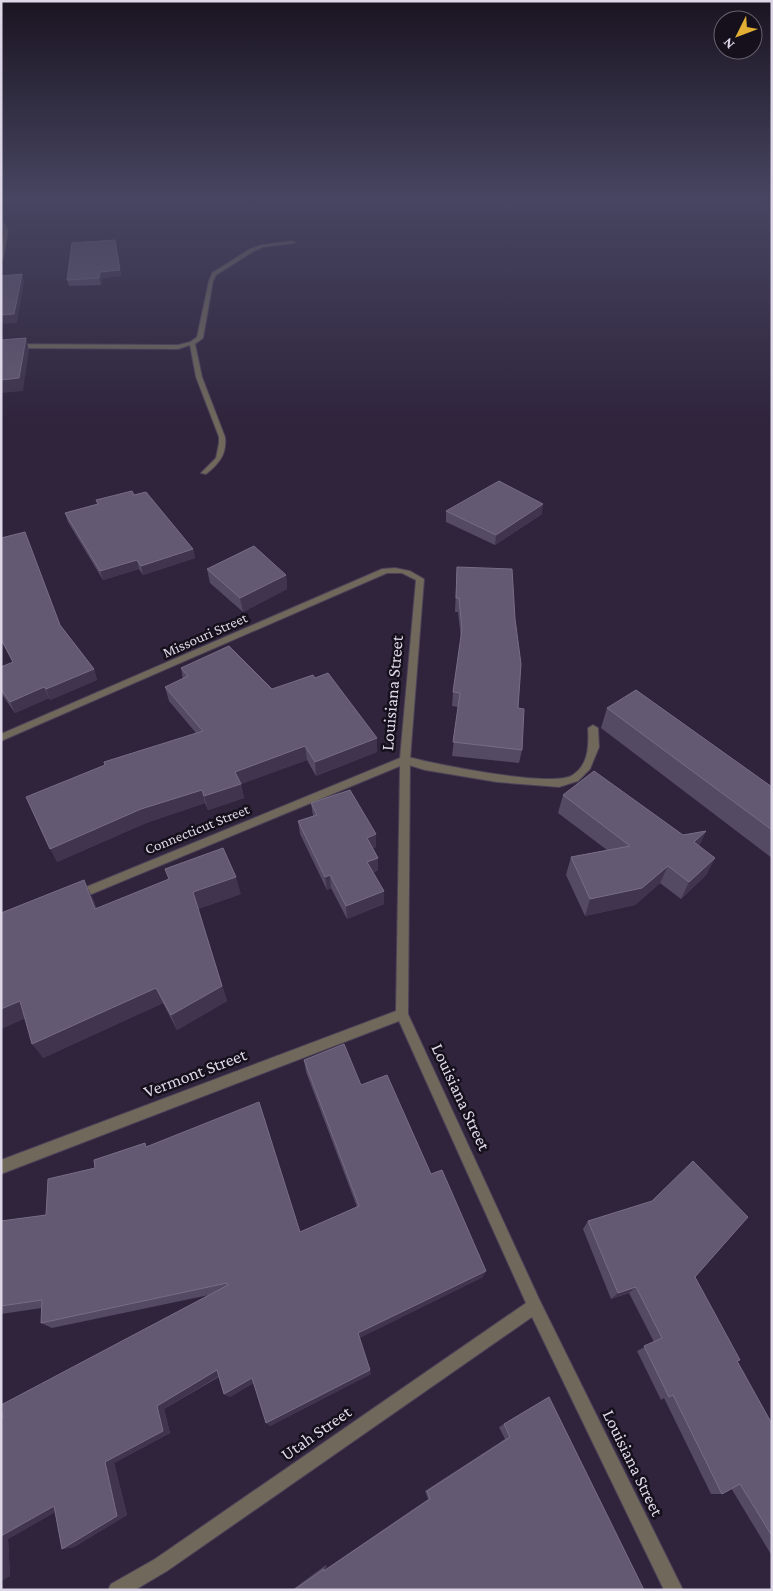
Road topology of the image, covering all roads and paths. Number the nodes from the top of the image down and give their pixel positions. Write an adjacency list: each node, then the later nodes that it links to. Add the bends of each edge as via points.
1 (215, 273): 2 (street, via 200,338)
2 (192, 343): 3 (street, via 178,347); 4 (street, via 198,377 224,446 215,464)
3 (1, 346)
4 (204, 472)
5 (420, 579): 7 (street, Missouri Street, via 396,569 385,572); 8 (street, Louisiana Street)
6 (593, 728): 8 (street, via 594,747 587,766 575,778 559,783 498,778)
7 (1, 738)
8 (405, 760): 9 (street, Connecticut Street); 10 (street, Louisiana Street)
9 (66, 900)
10 (402, 1014): 11 (street, Vermont Street); 12 (street, Louisiana Street)
11 (1, 1167)
12 (536, 1306): 13 (street, Utah Street, via 161,1565); 14 (street, Louisiana Street)
13 (118, 1590)
14 (674, 1590)

